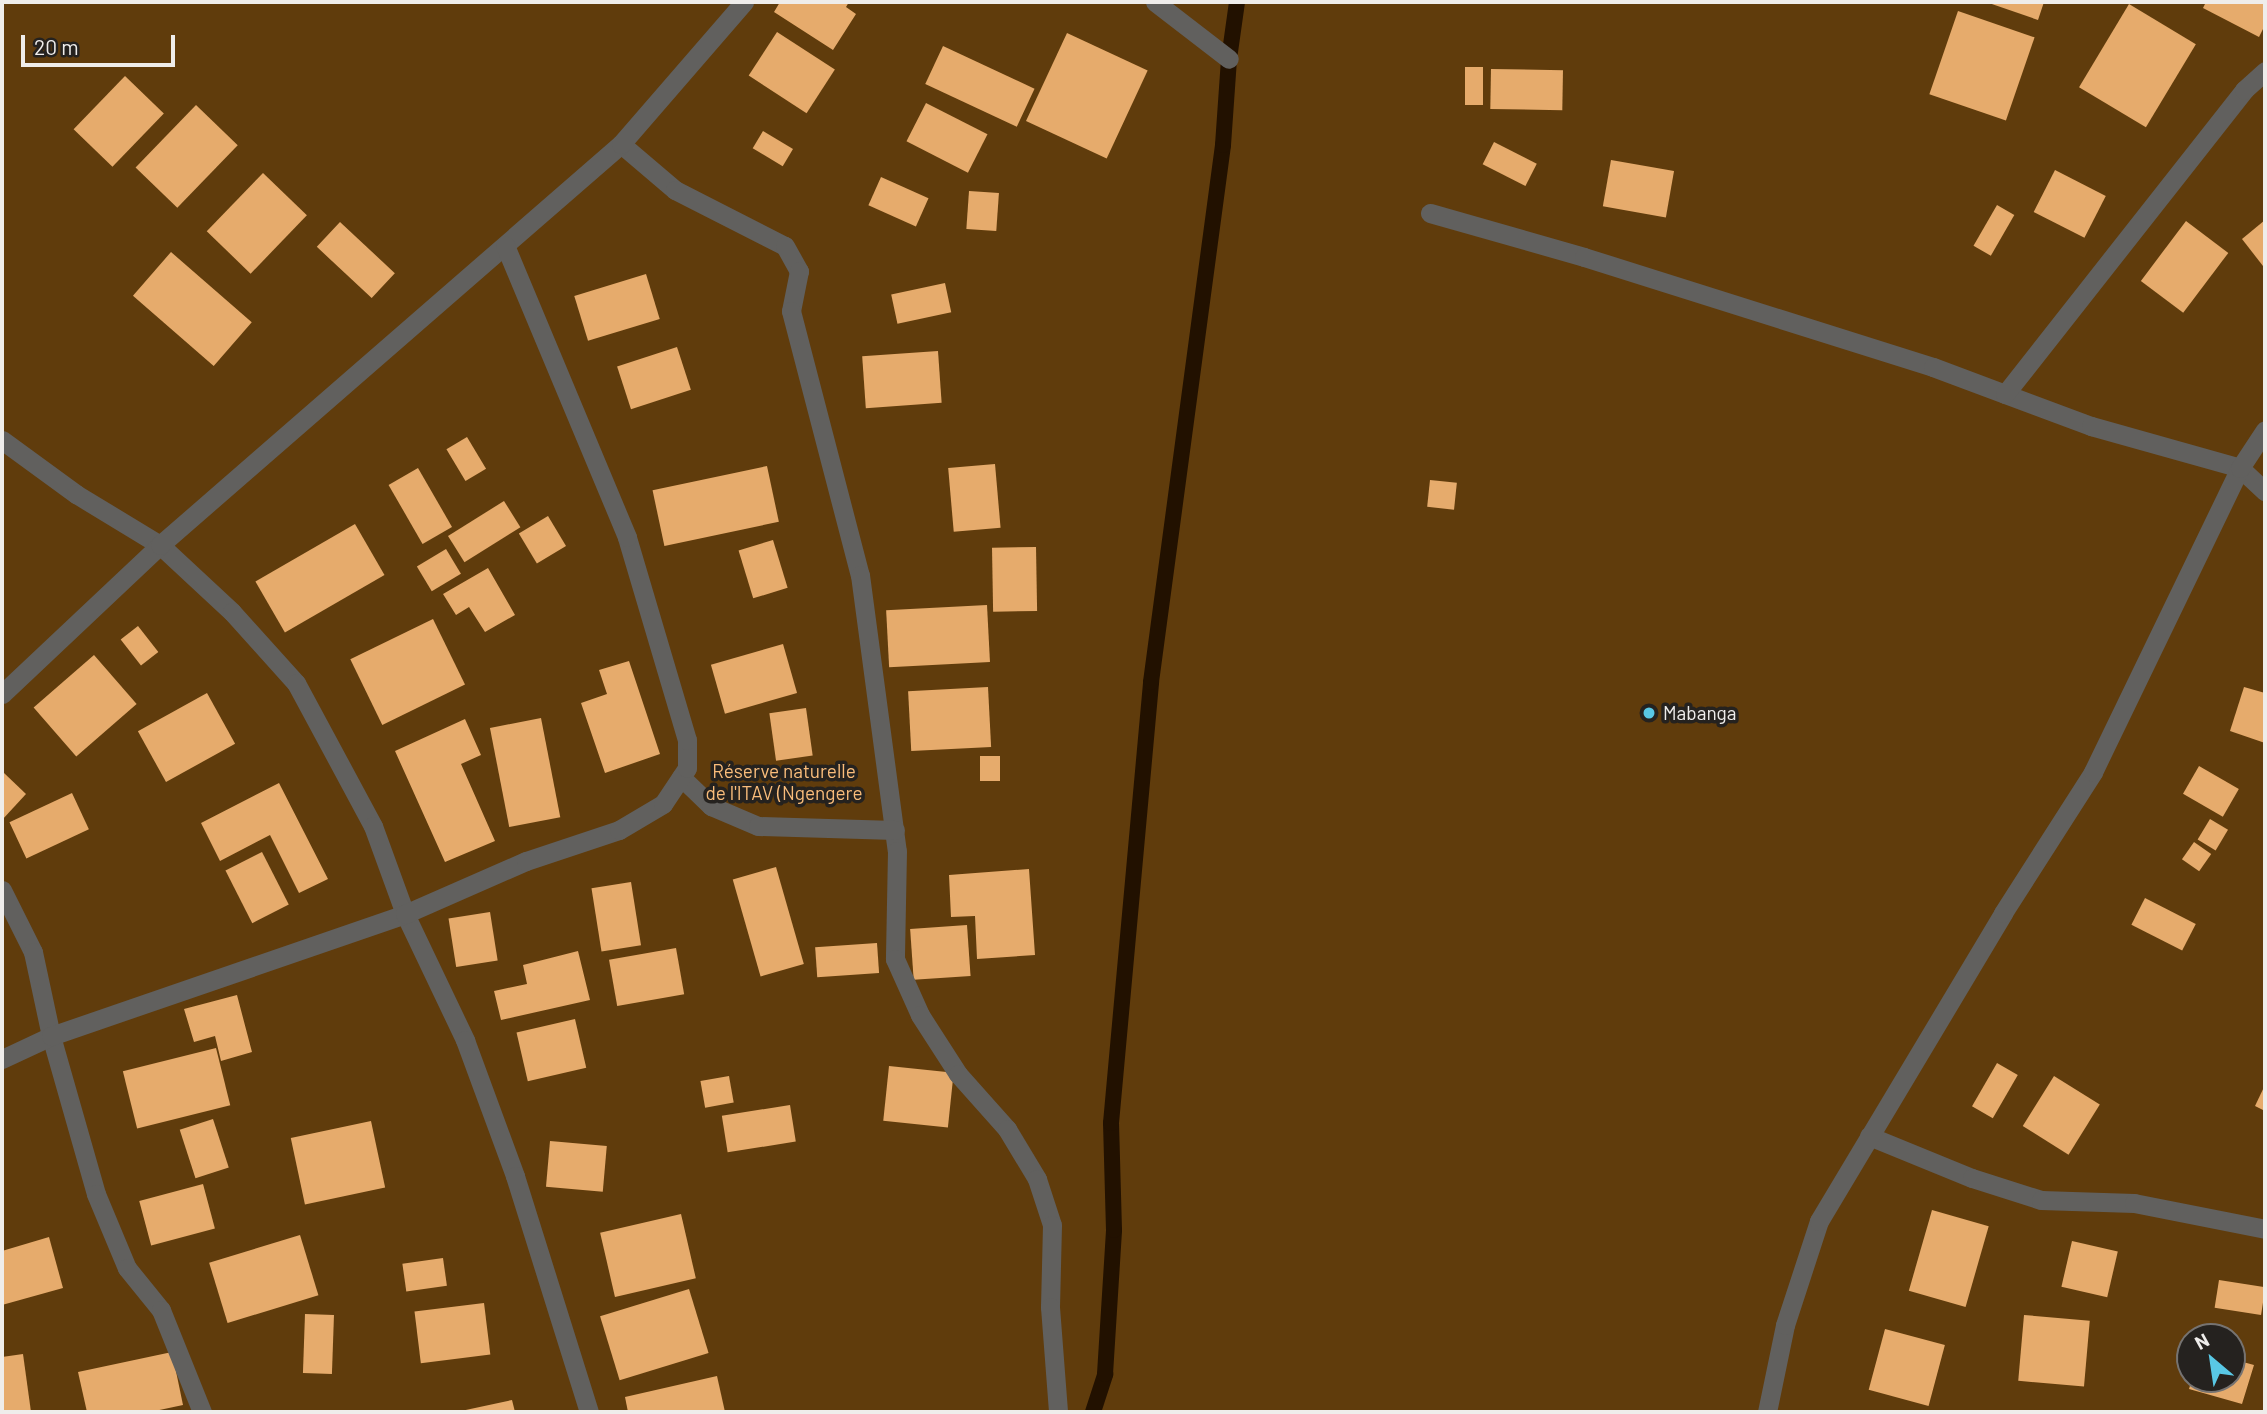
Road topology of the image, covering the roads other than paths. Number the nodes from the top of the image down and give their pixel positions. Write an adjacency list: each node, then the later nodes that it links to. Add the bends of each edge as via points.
1 (744, 2): 5 (street)
2 (1160, 4): 3 (street)
3 (1229, 59)
4 (2265, 71): 8 (street, via 2244,90)
5 (621, 144): 7 (street); 16 (street, via 676,190 785,246 799,271 791,311 860,575)
6 (1430, 213): 8 (street, via 1584,257)
7 (505, 244): 13 (street); 15 (street, via 628,537 687,740 687,768)
8 (2005, 394): 11 (street, via 2091,426)
9 (2265, 430): 11 (street)
10 (2, 440): 13 (street, via 76,494)
11 (2240, 468): 12 (street); 21 (street, via 2093,772)
12 (2265, 491)
13 (160, 545): 14 (street); 18 (street, via 232,611 296,683 373,826)
14 (2, 694)
15 (681, 777): 16 (street, via 711,806 758,826); 18 (street, via 663,804 619,830 526,861)
16 (895, 830): 25 (street, via 895,959 920,1015 958,1074 1007,1129 1037,1179 1052,1225 1050,1307)
17 (2, 890): 19 (street, via 33,952)
18 (405, 914): 19 (street); 24 (street, via 469,1052)
19 (51, 1036): 20 (street); 23 (street, via 96,1194 127,1268 161,1310)
20 (2, 1059)
21 (1868, 1136): 22 (street, via 2041,1200 2134,1203); 26 (street, via 1819,1222 1785,1325)
22 (2265, 1229)
23 (202, 1412)
24 (589, 1412)
25 (1059, 1412)
26 (1767, 1412)

